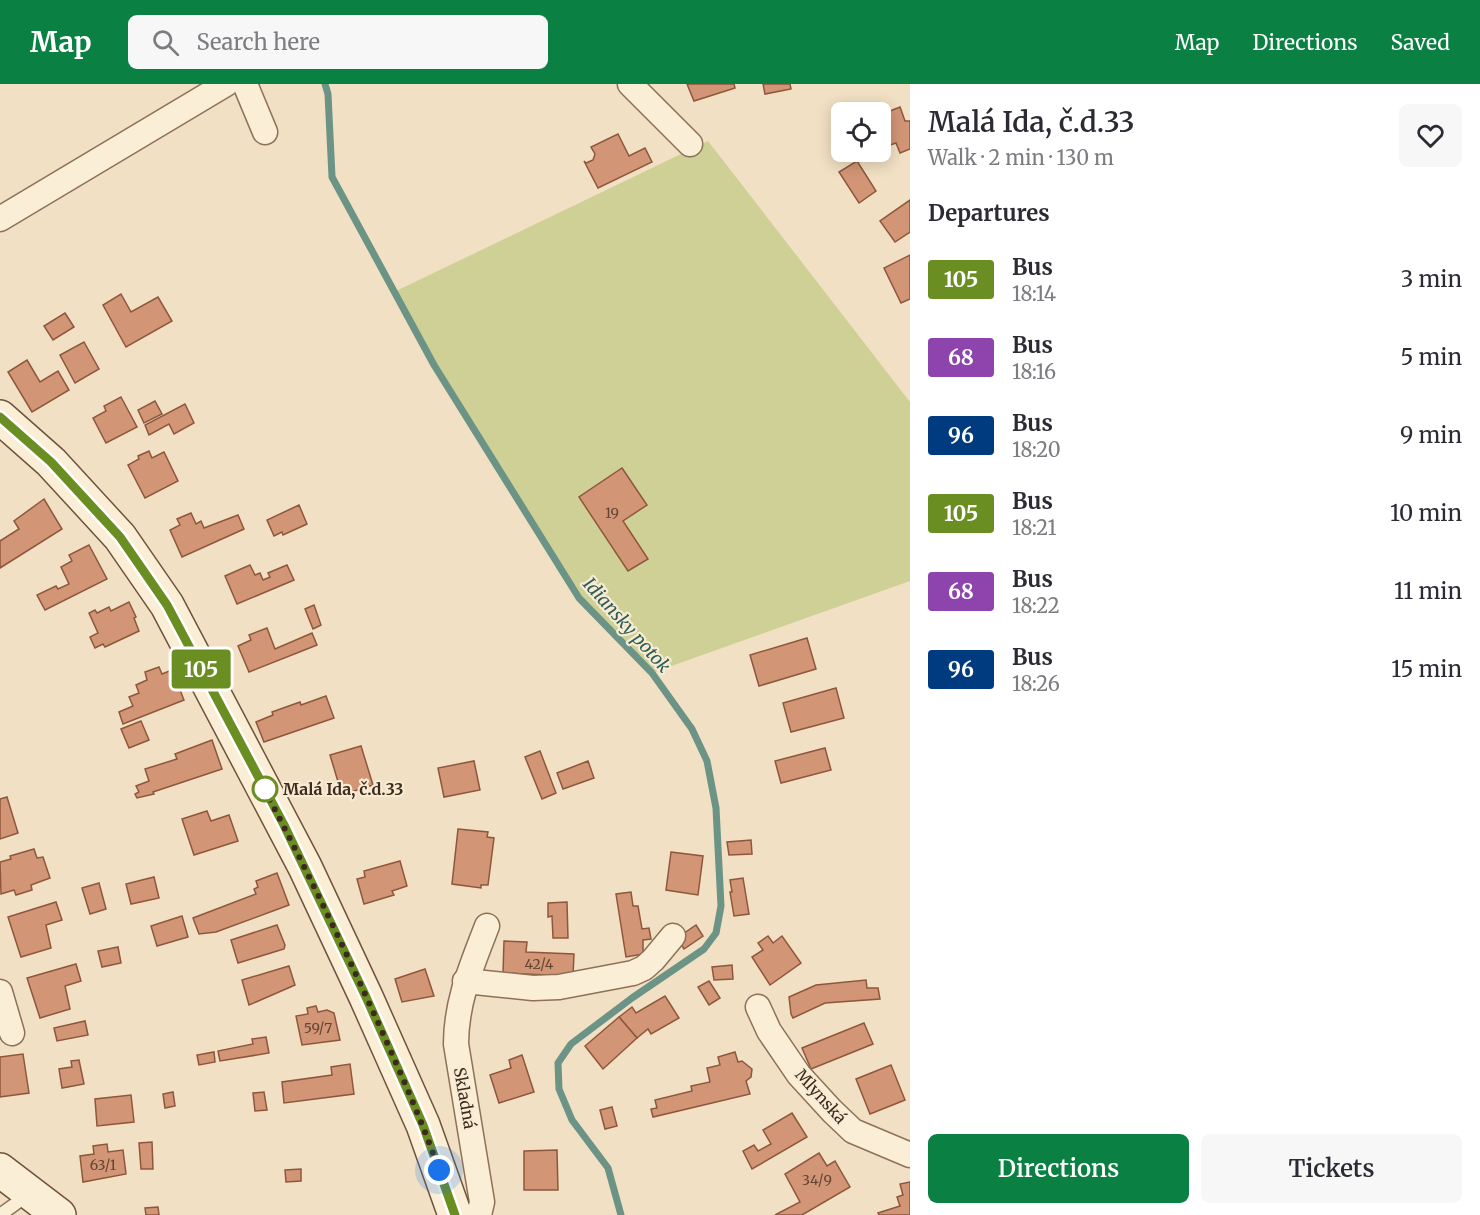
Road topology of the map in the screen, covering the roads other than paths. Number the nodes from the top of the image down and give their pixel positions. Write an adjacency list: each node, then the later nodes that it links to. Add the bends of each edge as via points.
1 (226, 84): 6 (street)
2 (245, 84): 4 (street)
3 (630, 84): 5 (street)
4 (265, 132)
5 (690, 144)
6 (0, 219)
7 (0, 417): 19 (street, via 51,462 120,537 167,605 284,825 366,997 423,1125)
8 (487, 926): 10 (street, Skladná)
9 (673, 936): 10 (street, via 653,960 633,973 551,988)
10 (465, 981): 20 (street, Skladná, via 456,1044 482,1202)
11 (0, 992): 13 (street)
12 (758, 1007): 14 (street, Mlynská, via 799,1075 832,1111 853,1131)
13 (12, 1033)
14 (910, 1155)
15 (0, 1170): 16 (street)
16 (30, 1193): 17 (lane); 18 (street)
17 (0, 1215)
18 (59, 1215)
19 (455, 1215)
20 (479, 1215)

